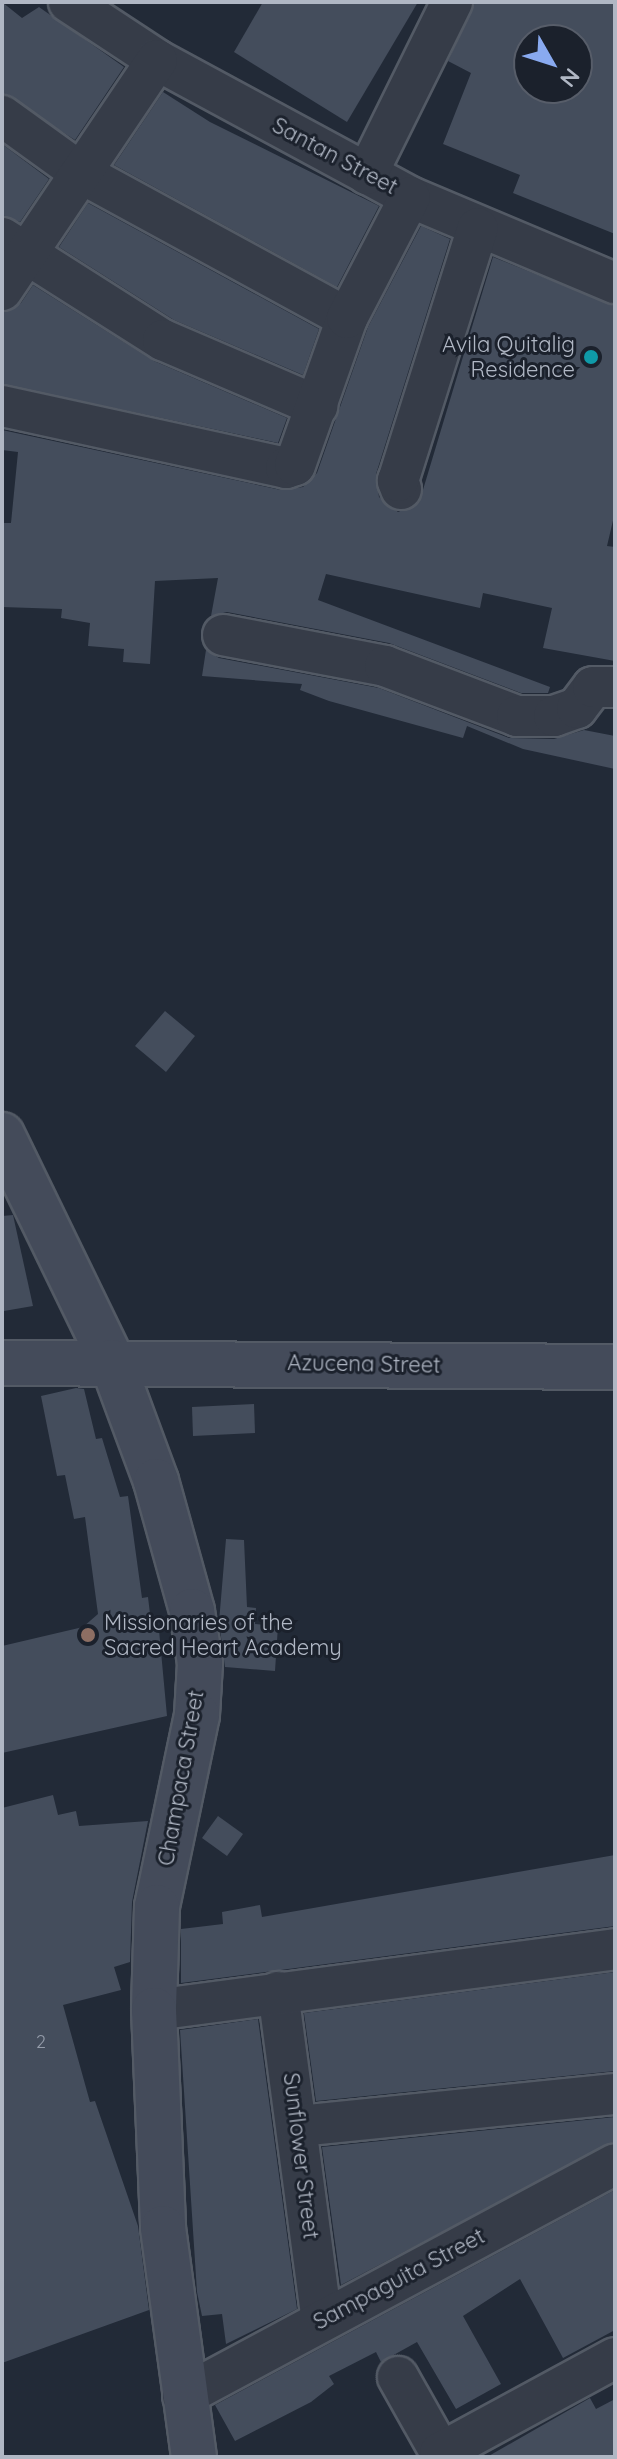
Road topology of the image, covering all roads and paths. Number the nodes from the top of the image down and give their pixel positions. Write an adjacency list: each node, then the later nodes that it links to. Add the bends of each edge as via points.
1 (69, 2): 3 (street, Santan Street)
2 (452, 2): 6 (street)
3 (157, 60): 5 (street); 6 (street, Santan Street)
4 (2, 116): 5 (street)
5 (81, 173): 9 (street); 12 (street)
6 (367, 174): 7 (street, Santan Street)
7 (410, 197): 8 (street, Santan Street); 12 (street)
8 (478, 228): 10 (street, Santan Street); 15 (street, via 398,481)
9 (14, 246): 11 (street); 14 (street, via 163,340)
10 (615, 283)
11 (2, 290)
12 (347, 318): 14 (street)
13 (2, 406): 14 (street, via 286,468 301,456)
14 (317, 406)
15 (401, 489)
16 (223, 635): 17 (street, via 385,666 517,716 554,716 577,708 593,687)
17 (615, 687)
18 (2, 1135): 19 (street, Champaca Street)
19 (112, 1362): 20 (street, Azucena Street); 21 (street, Azucena Street); 24 (street, Champaca Street, via 156,1481 192,1611 200,1663 197,1715 157,1907)
20 (2, 1363)
21 (615, 1367)
22 (615, 1949): 23 (street)
23 (278, 1992): 24 (street); 26 (street, Sunflower Street)
24 (154, 2010): 31 (street, Champaca Street, via 163,2228)
25 (615, 2094): 26 (street)
26 (299, 2126): 28 (street, Sunflower Street)
27 (615, 2164): 28 (street, Sampaguita Street)
28 (322, 2320): 31 (street, Sampaguita Street)
29 (615, 2358): 32 (street)
30 (398, 2377): 32 (street)
31 (183, 2396): 33 (street, Champaca Street)
32 (441, 2455)
33 (194, 2457)

